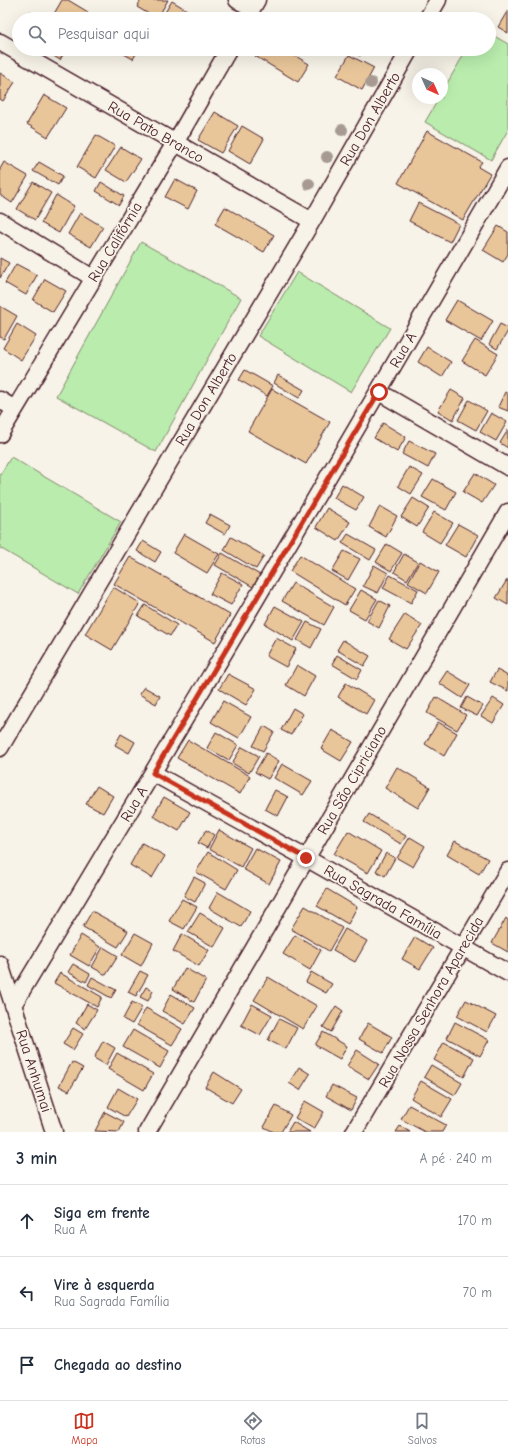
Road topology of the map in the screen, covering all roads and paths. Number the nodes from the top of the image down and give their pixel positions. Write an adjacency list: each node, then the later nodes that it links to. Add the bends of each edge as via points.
1 (237, 0): 3 (street)
2 (438, 0): 4 (street)
3 (252, 9)
4 (431, 12)
5 (0, 42): 6 (street, Rua Pato Branco)
6 (12, 49)
7 (24, 56): 10 (street, Rua Pato Branco)
8 (225, 56): 10 (street, Rua Califórnia)
9 (406, 56): 13 (street, Rua Don Alberto)
10 (175, 143): 13 (street, Rua Pato Branco); 14 (street, Rua Califórnia)
11 (508, 168): 15 (street, Rua A)
12 (0, 221): 14 (street)
13 (312, 221): 21 (street, Rua Don Alberto)
14 (93, 278): 17 (street, Rua Califórnia)
15 (379, 392): 19 (street); 22 (street, Rua A)
16 (0, 400): 17 (street)
17 (15, 409): 18 (street, Rua Califórnia)
18 (0, 434)
19 (508, 467)
20 (508, 512): 23 (street, Rua São Cipriciano)
21 (0, 748)
22 (153, 773): 23 (street, Rua Sagrada Família); 28 (street, Rua A)
23 (306, 858): 25 (street, Rua Sagrada Família); 30 (street, Rua São Cipriciano)
24 (508, 871): 25 (street, Rua Nossa Senhora Aparecida)
25 (464, 947): 27 (street, Rua Sagrada Família); 31 (street, Rua Nossa Senhora Aparecida)
26 (0, 964): 28 (street, Rua Anhumai)
27 (508, 973)
28 (13, 1005): 29 (street, Rua Anhumai)
29 (54, 1132)
30 (147, 1132)
31 (354, 1132)

